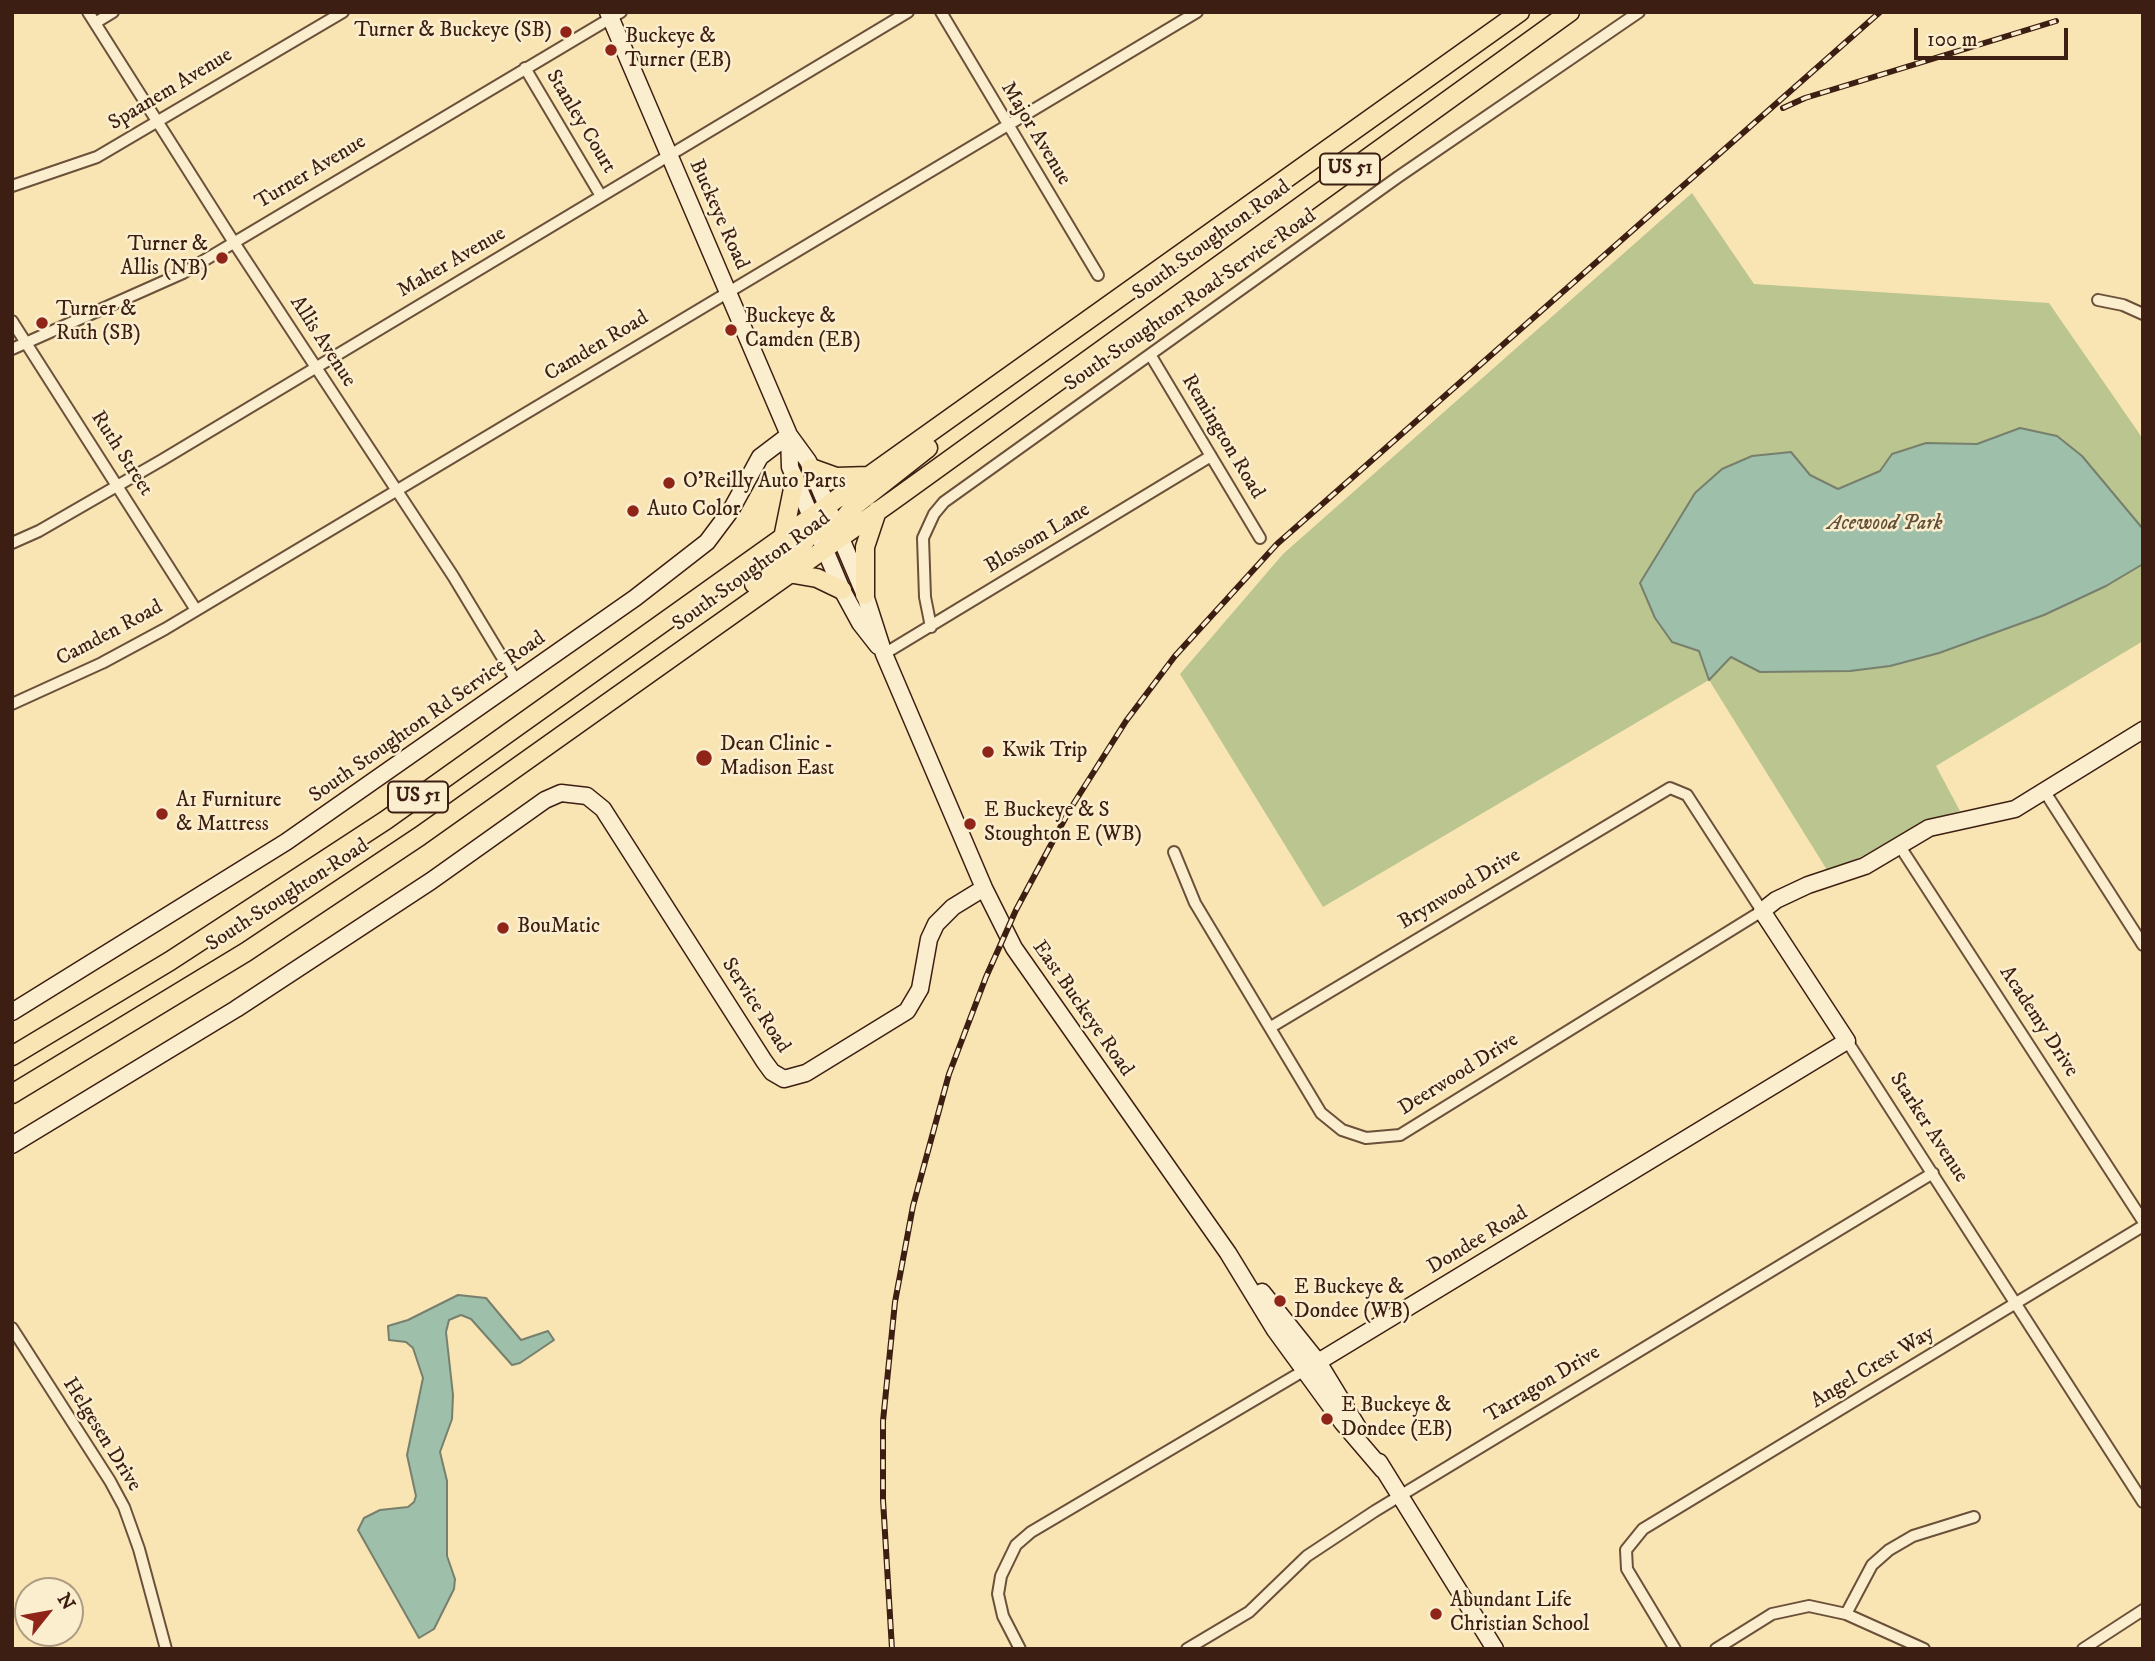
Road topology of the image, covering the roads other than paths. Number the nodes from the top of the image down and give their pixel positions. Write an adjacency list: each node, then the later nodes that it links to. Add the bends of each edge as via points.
1 (88, 12): 11 (street, Allis Avenue)
2 (113, 12): 11 (street)
3 (343, 12): 13 (street, Spaanem Avenue)
4 (908, 12): 15 (street, Maher Avenue)
5 (941, 12): 14 (street, Major Avenue)
6 (1197, 12): 14 (street, Camden Road)
7 (1520, 12): 26 (main road, South Stoughton Road / US 51)
8 (1570, 12): 37 (main road, South Stoughton Road / US 51)
9 (1639, 12): 27 (street, South Stoughton Road Service Road, via 1398,177)
10 (613, 14): 12 (street, Turner Avenue); 15 (street, Buckeye Road)
11 (95, 23): 13 (street, Allis Avenue)
12 (525, 68): 17 (street, Stanley Court); 18 (street, Turner Avenue)
13 (157, 120): 16 (street, Spaanem Avenue, via 97,157); 18 (street, Allis Avenue)
14 (1007, 125): 19 (street, Major Avenue); 20 (street, Camden Road)
15 (668, 155): 17 (street, Maher Avenue); 20 (street, Buckeye Road)
16 (12, 186)
17 (601, 197): 28 (street, Maher Avenue)
18 (233, 241): 24 (street, Turner Avenue, via 144,293); 28 (street, Allis Avenue)
19 (1098, 275)
20 (729, 291): 29 (street, Buckeye Road); 35 (street, Camden Road)
21 (2098, 300): 22 (street)
22 (2143, 314)
23 (12, 321): 24 (street, Ruth Street)
24 (26, 342): 25 (street, Turner Avenue); 34 (street, Ruth Street)
25 (12, 349)
26 (1038, 355): 32 (main road, South Stoughton Road / US 51); 39 (main road, via 956,427 876,488)
27 (1151, 356): 30 (street, Remington Road); 48 (street, South Stoughton Road Service Road, via 985,471 934,514 926,529 923,553)
28 (314, 366): 34 (street, Maher Avenue); 35 (street, Allis Avenue)
29 (789, 435): 31 (street, Buckeye Road); 33 (street, Buckeye Road); 50 (street, South Stoughton Rd Service Road, via 766,450 754,465 731,510 707,542)
30 (1211, 456): 41 (street, Remington Road); 48 (street, Blossom Lane)
31 (811, 468): 32 (main road, via 836,477); 36 (street, Buckeye Road)
32 (869, 476): 36 (main road, South Stoughton Road / US 51)
33 (795, 478): 38 (street, Buckeye Road); 40 (main road)
34 (119, 485): 42 (street, Maher Avenue); 47 (street, Ruth Street)
35 (394, 490): 47 (street, Camden Road); 50 (street, Allis Avenue)
36 (828, 506): 38 (main road, South Stoughton Road / US 51); 39 (street, East Buckeye Road)
37 (877, 511): 39 (main road, South Stoughton Road / US 51); 46 (main road, via 865,547)
38 (814, 523): 40 (main road, South Stoughton Road / US 51); 43 (street, East Buckeye Road); 52 (main road, via 764,576 608,693)
39 (838, 531): 43 (main road); 46 (street, East Buckeye Road)
40 (783, 537): 64 (main road, South Stoughton Road / US 51, via 302,877)
41 (1260, 538)
42 (12, 543)
43 (824, 547): 44 (main road, South Stoughton Road / US 51); 45 (street, East Buckeye Road)
44 (788, 573): 45 (main road, via 817,578); 52 (main road, South Stoughton Road / US 51)
45 (842, 590): 49 (street, East Buckeye Road)
46 (865, 595): 49 (street, East Buckeye Road)
47 (196, 610): 51 (street, Camden Road, via 102,663)
48 (931, 627): 49 (street, Blossom Lane)
49 (884, 654): 58 (street, East Buckeye Road)
50 (517, 682): 61 (street, South Stoughton Rd Service Road, via 248,867)
51 (12, 704)
52 (587, 718): 65 (main road, South Stoughton Road / US 51, via 333,895)
53 (2143, 730): 55 (street)
54 (1670, 788): 59 (street, Starker Avenue, via 1688,795); 62 (street, Brynwood Drive)
55 (2045, 792): 56 (street, via 2015,809 1929,828); 60 (street)
56 (1899, 845): 59 (street, via 1865,866 1808,885); 68 (street, Academy Drive)
57 (1174, 852): 62 (street, Deerwood Drive, via 1191,894)
58 (984, 888): 66 (street, Service Road, via 936,924 920,989 907,1011 806,1073 784,1079 764,1061 603,808 592,798 561,793 248,1002); 71 (street, East Buckeye Road, via 1022,963)
59 (1762, 911): 62 (street, Deerwood Drive, via 1391,1137 1358,1136 1327,1119); 63 (street, Starker Avenue)
60 (2143, 945)
61 (12, 1012)
62 (1271, 1027)
63 (1847, 1041): 67 (street, Starker Avenue); 71 (street, Dondee Road)
64 (12, 1056)
65 (12, 1094)
66 (12, 1145)
67 (1933, 1173): 69 (street, Starker Avenue); 72 (street, Tarragon Drive)
68 (2143, 1224): 69 (street, Angel Crest Way)
69 (2016, 1303): 73 (street, Starker Avenue); 81 (street, Angel Crest Way, via 1643,1529 1628,1548 1627,1569)
70 (12, 1328): 77 (street, Helgesen Drive, via 124,1507)
71 (1311, 1366): 72 (street, East Buckeye Road); 78 (street, Dondee Road, via 1016,1545 1000,1576 998,1594 1003,1616)
72 (1399, 1496): 79 (street, Tarragon Drive, via 1307,1556 1248,1612); 80 (street, East Buckeye Road)
73 (2143, 1502)
74 (1974, 1517): 76 (street, via 1913,1536 1889,1550 1863,1578)
75 (2143, 1610): 84 (street)
76 (1846, 1614): 82 (street, via 1809,1606 1787,1609); 83 (street)
77 (166, 1649)
78 (1020, 1649)
79 (1187, 1649)
80 (1495, 1649)
81 (1675, 1649)
82 (1716, 1649)
83 (1924, 1649)
84 (2083, 1649)

